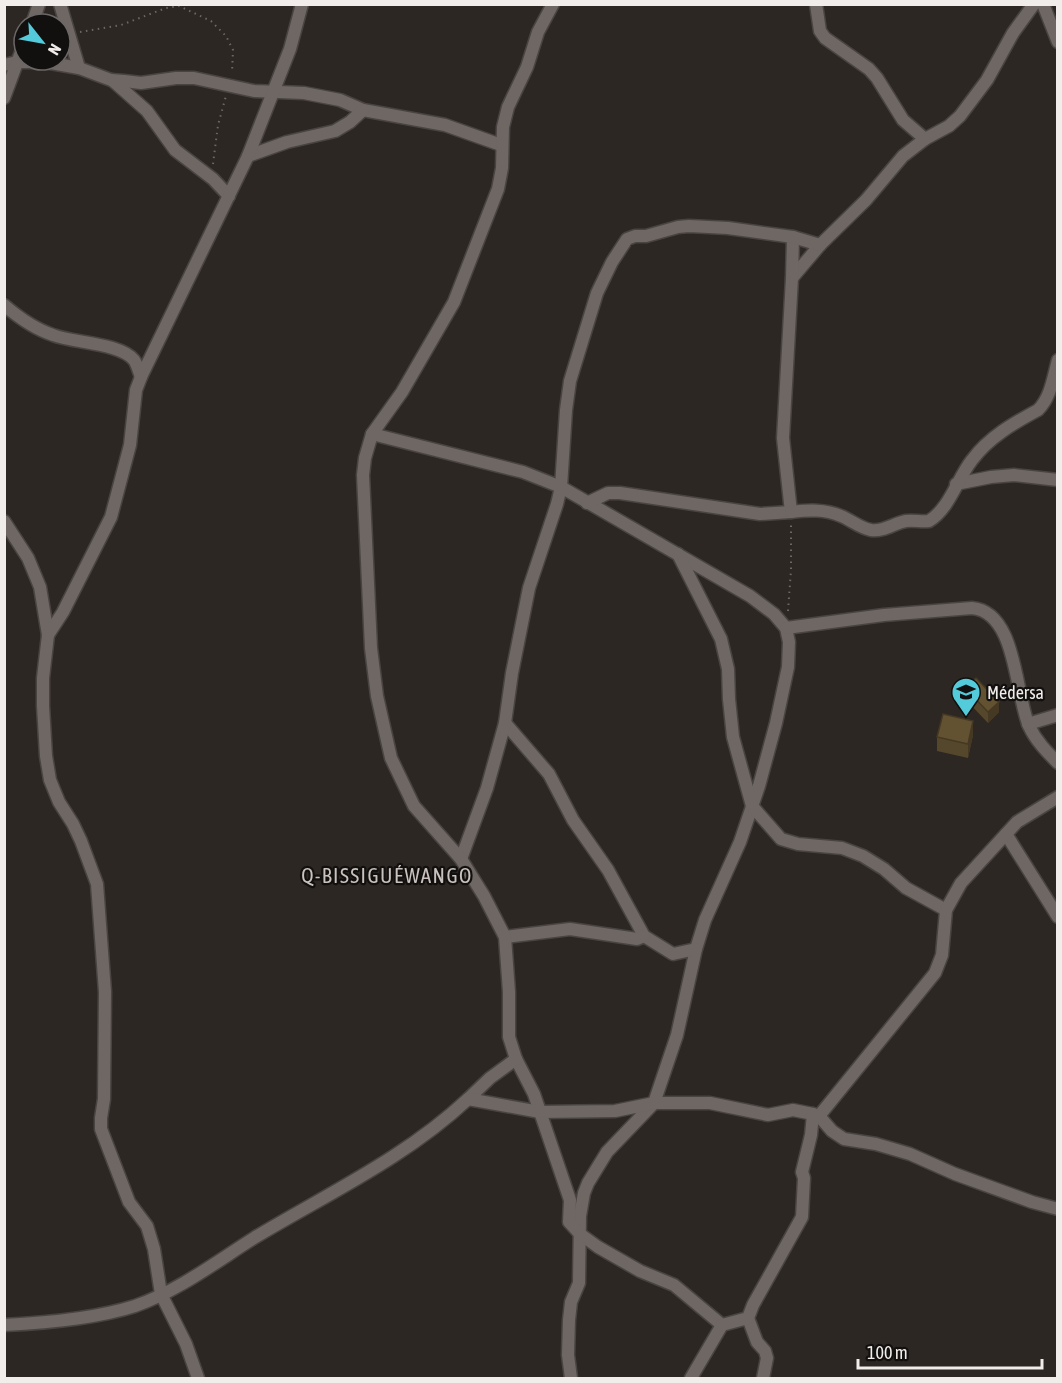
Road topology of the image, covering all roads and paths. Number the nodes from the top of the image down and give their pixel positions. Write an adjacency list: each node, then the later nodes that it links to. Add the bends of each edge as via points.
1 (302, 4): 14 (street)
2 (553, 4): 18 (street, via 508,107)
3 (816, 4): 17 (street, via 820,31 869,69 903,120)
4 (1034, 4): 17 (street, via 965,110 949,126)
5 (1043, 4): 7 (street)
6 (72, 33): 13 (path, via 121,25 178,6 211,21 226,36 233,50)
7 (1058, 42)
8 (72, 46): 10 (street)
9 (72, 67): 10 (street)
10 (79, 68): 12 (street)
11 (13, 72): 15 (street)
12 (111, 80): 13 (street, via 141,83 194,78); 20 (street, via 147,111 175,150)
13 (230, 85): 14 (street); 20 (path, via 215,142)
14 (273, 93): 16 (street, via 323,96); 19 (street)
15 (4, 98)
16 (363, 111): 18 (street, via 446,125); 19 (street, via 335,131)
17 (925, 139): 23 (street, via 903,156)
18 (501, 145): 28 (street, via 498,189 454,302 402,392)
19 (248, 156): 21 (street)
20 (213, 179): 21 (street)
21 (229, 196): 27 (street)
22 (793, 237): 23 (street); 24 (street); 31 (street, via 696,225 627,239 602,280 570,381)
23 (820, 245): 24 (street)
24 (792, 278): 33 (street, via 783,438)
25 (4, 305): 27 (street, via 54,336 128,355)
26 (1058, 360): 30 (street, via 1044,404 980,450)
27 (141, 377): 37 (street, via 130,445 111,517)
28 (372, 434): 31 (street, via 523,472); 45 (street, via 365,458 363,500 370,648 377,696 391,758 402,783 414,806)
29 (1058, 480): 30 (street, via 1014,475)
30 (956, 484): 33 (street, via 942,510 929,521 904,521 884,529 866,529 827,512)
31 (561, 487): 32 (street); 39 (street, via 530,588)
32 (587, 503): 33 (street, via 608,493 620,493 760,514); 35 (street)
33 (791, 512): 36 (path)
34 (4, 521): 37 (street, via 28,558 40,587)
35 (678, 554): 36 (street, via 750,596); 43 (street, via 720,639 728,669 734,737)
36 (786, 628): 40 (street, via 884,615 982,609 1001,627); 43 (street, via 788,668)
37 (48, 635): 58 (street, via 43,706 50,780 81,841 97,884 105,992 101,1129 129,1202 147,1226)
38 (1058, 715): 40 (street)
39 (505, 723): 45 (street, via 488,788); 48 (street, via 549,774)
40 (1028, 724): 41 (street)
41 (1058, 763)
42 (1058, 797): 44 (street, via 1017,822)
43 (752, 806): 46 (street, via 781,839 842,848 863,856 906,888); 50 (street)
44 (1006, 834): 46 (street, via 961,883); 47 (street)
45 (461, 859): 49 (street)
46 (946, 910): 55 (street, via 942,955 935,973)
47 (1058, 917)
48 (644, 936): 49 (street, via 637,939 563,929); 50 (street, via 673,954)
49 (505, 937): 51 (street, via 509,1036)
50 (696, 949): 53 (street, via 676,1035)
51 (516, 1059): 52 (street); 54 (street)
52 (468, 1099): 54 (street); 58 (street, via 419,1138 348,1185)
53 (654, 1104): 54 (street, via 615,1111); 55 (street, via 710,1103 768,1115 793,1110); 57 (street, via 607,1152 588,1183 581,1206)
54 (540, 1112): 57 (street, via 570,1200 568,1220)
55 (816, 1115): 56 (street, via 844,1139 910,1154 955,1174); 59 (street, via 802,1172 802,1217)
56 (1058, 1209)
57 (580, 1234): 61 (street, via 640,1271 674,1285); 63 (street, via 579,1283 571,1302 568,1338)
58 (161, 1294): 60 (street, via 137,1305 85,1317); 62 (street)
59 (748, 1318): 61 (street); 65 (street, via 767,1358)
60 (4, 1325)
61 (722, 1325): 64 (street)
62 (198, 1378)
63 (571, 1378)
64 (691, 1378)
65 (764, 1378)

